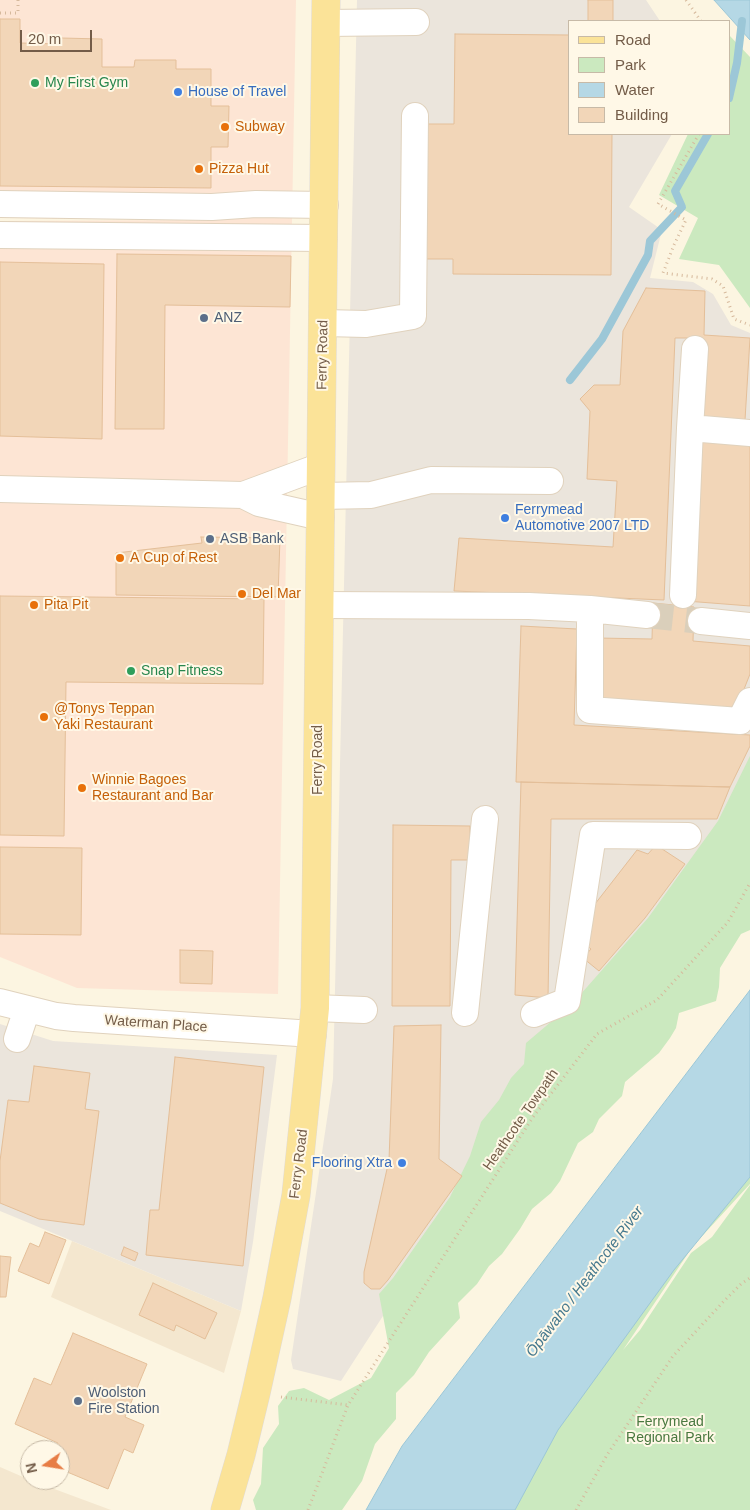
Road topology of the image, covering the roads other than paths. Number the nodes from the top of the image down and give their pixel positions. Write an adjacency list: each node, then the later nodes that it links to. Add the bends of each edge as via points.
1 (326, 11): 2 (street); 5 (main road, Ferry Road)
2 (416, 22)
3 (415, 116): 8 (street, via 413,316 366,324)
4 (0, 204): 5 (street, via 212,207)
5 (325, 204): 7 (main road, Ferry Road)
6 (0, 235): 7 (street)
7 (324, 238): 8 (main road, Ferry Road)
8 (324, 323): 12 (main road, Ferry Road)
9 (695, 349): 10 (street)
10 (690, 428): 11 (street); 17 (street)
11 (750, 433)
12 (322, 466): 15 (street); 16 (main road, Ferry Road)
13 (550, 481): 16 (street, via 431,480)
14 (0, 489): 15 (street)
15 (243, 495): 16 (street, via 260,503)
16 (321, 506): 18 (main road, Ferry Road)
17 (683, 595)
18 (319, 605): 19 (street); 31 (main road, Ferry Road)
19 (590, 609): 20 (street); 23 (street, via 590,710 740,721)
20 (647, 615)
21 (701, 621): 22 (street)
22 (750, 626)
23 (750, 701)
24 (485, 819): 29 (street)
25 (688, 836): 30 (street, via 593,835 567,1001)
26 (0, 1002): 27 (street, Waterman Place)
27 (27, 1009): 31 (street, Waterman Place, via 98,1021); 32 (street)
28 (364, 1010): 31 (street, Waterman Place)
29 (465, 1013)
30 (534, 1014)
31 (314, 1021): 33 (main road, Ferry Road, via 296,1195 256,1394)
32 (17, 1039)
33 (225, 1510)

